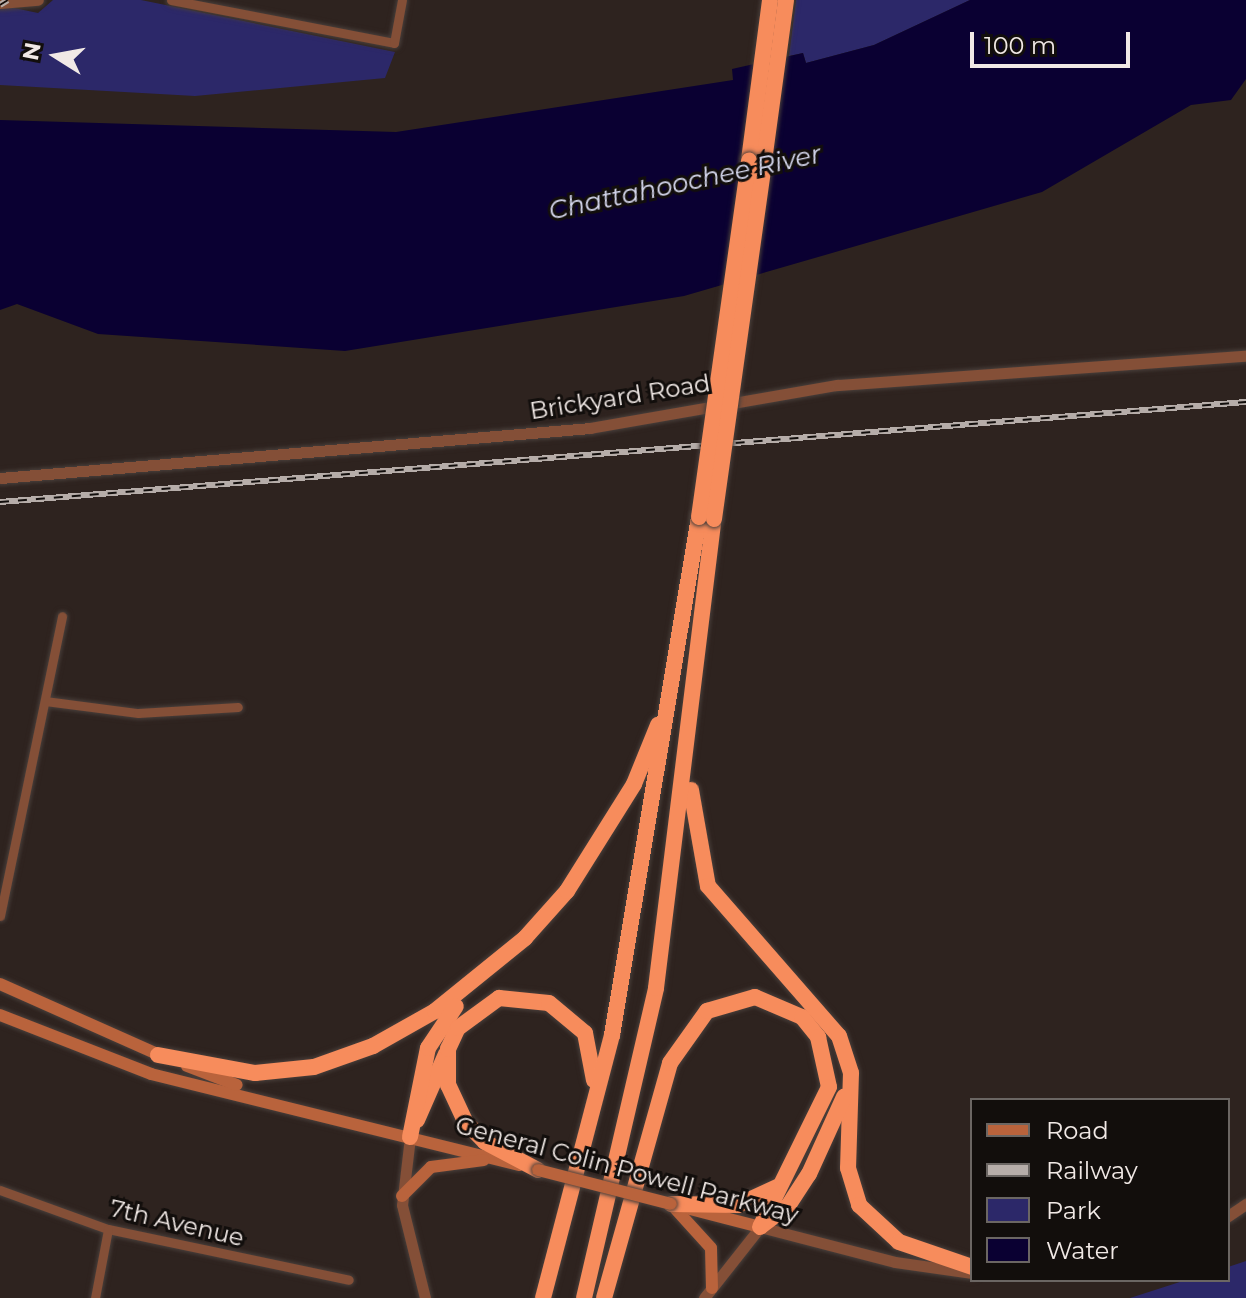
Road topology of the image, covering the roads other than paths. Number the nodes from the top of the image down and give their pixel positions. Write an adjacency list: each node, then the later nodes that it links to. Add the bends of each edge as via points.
1 (38, 0): 6 (street)
2 (171, 0): 3 (street, via 394,43)
3 (402, 0)
4 (770, 0): 9 (highway, bridge)
5 (786, 0): 9 (highway, bridge)
6 (0, 3)
7 (1246, 356): 8 (street, Brickyard Road, via 837,385 577,430)
8 (0, 478)
9 (707, 518): 11 (highway); 14 (highway)
10 (62, 616): 12 (street)
11 (670, 693): 17 (highway, via 604,839 525,938); 24 (highway)
12 (45, 701): 13 (street, via 138,713); 15 (street)
13 (238, 707)
14 (690, 741): 22 (highway, via 692,826 708,886 729,917 818,1006 839,1036); 41 (highway, via 642,1062)
15 (4, 874): 16 (street)
16 (0, 916)
17 (479, 980): 21 (highway, via 373,1046 314,1067 255,1073); 25 (highway, via 428,1048)
18 (0, 984): 21 (main road, General Colin Powell Parkway)
19 (0, 1015): 23 (main road, General Colin Powell Parkway, via 151,1074)
20 (448, 1049): 24 (highway, via 476,1010 499,998 549,1003 585,1033 595,1063); 25 (highway); 27 (highway, via 448,1085 465,1121 485,1142)
21 (158, 1055): 23 (main road, General Colin Powell Parkway)
22 (851, 1073): 32 (highway, via 809,1174 788,1206); 34 (highway, via 848,1168 859,1205 899,1242)
23 (274, 1099): 25 (main road, General Colin Powell Parkway)
24 (591, 1122): 40 (highway)
25 (410, 1137): 26 (main road, General Colin Powell Parkway); 30 (street)
26 (499, 1160): 27 (main road, General Colin Powell Parkway); 30 (main road, via 431,1167)
27 (538, 1170): 31 (main road, General Colin Powell Parkway, bridge)
28 (777, 1187): 31 (highway, via 738,1205); 32 (highway); 42 (highway, via 822,1111 828,1060 802,1017 780,1003 730,1000 688,1030 670,1063)
29 (0, 1190): 33 (street, 7th Avenue)
30 (402, 1196): 39 (street)
31 (671, 1204): 32 (main road, General Colin Powell Parkway); 37 (main road, via 711,1248)
32 (760, 1227): 35 (street, General Colin Powell Parkway); 37 (street)
33 (108, 1229): 36 (street, 7th Avenue); 38 (street)
34 (970, 1269)
35 (970, 1270)
36 (349, 1280)
37 (708, 1293)
38 (95, 1298)
39 (425, 1298)
40 (543, 1298)
41 (584, 1298)
42 (604, 1298)

